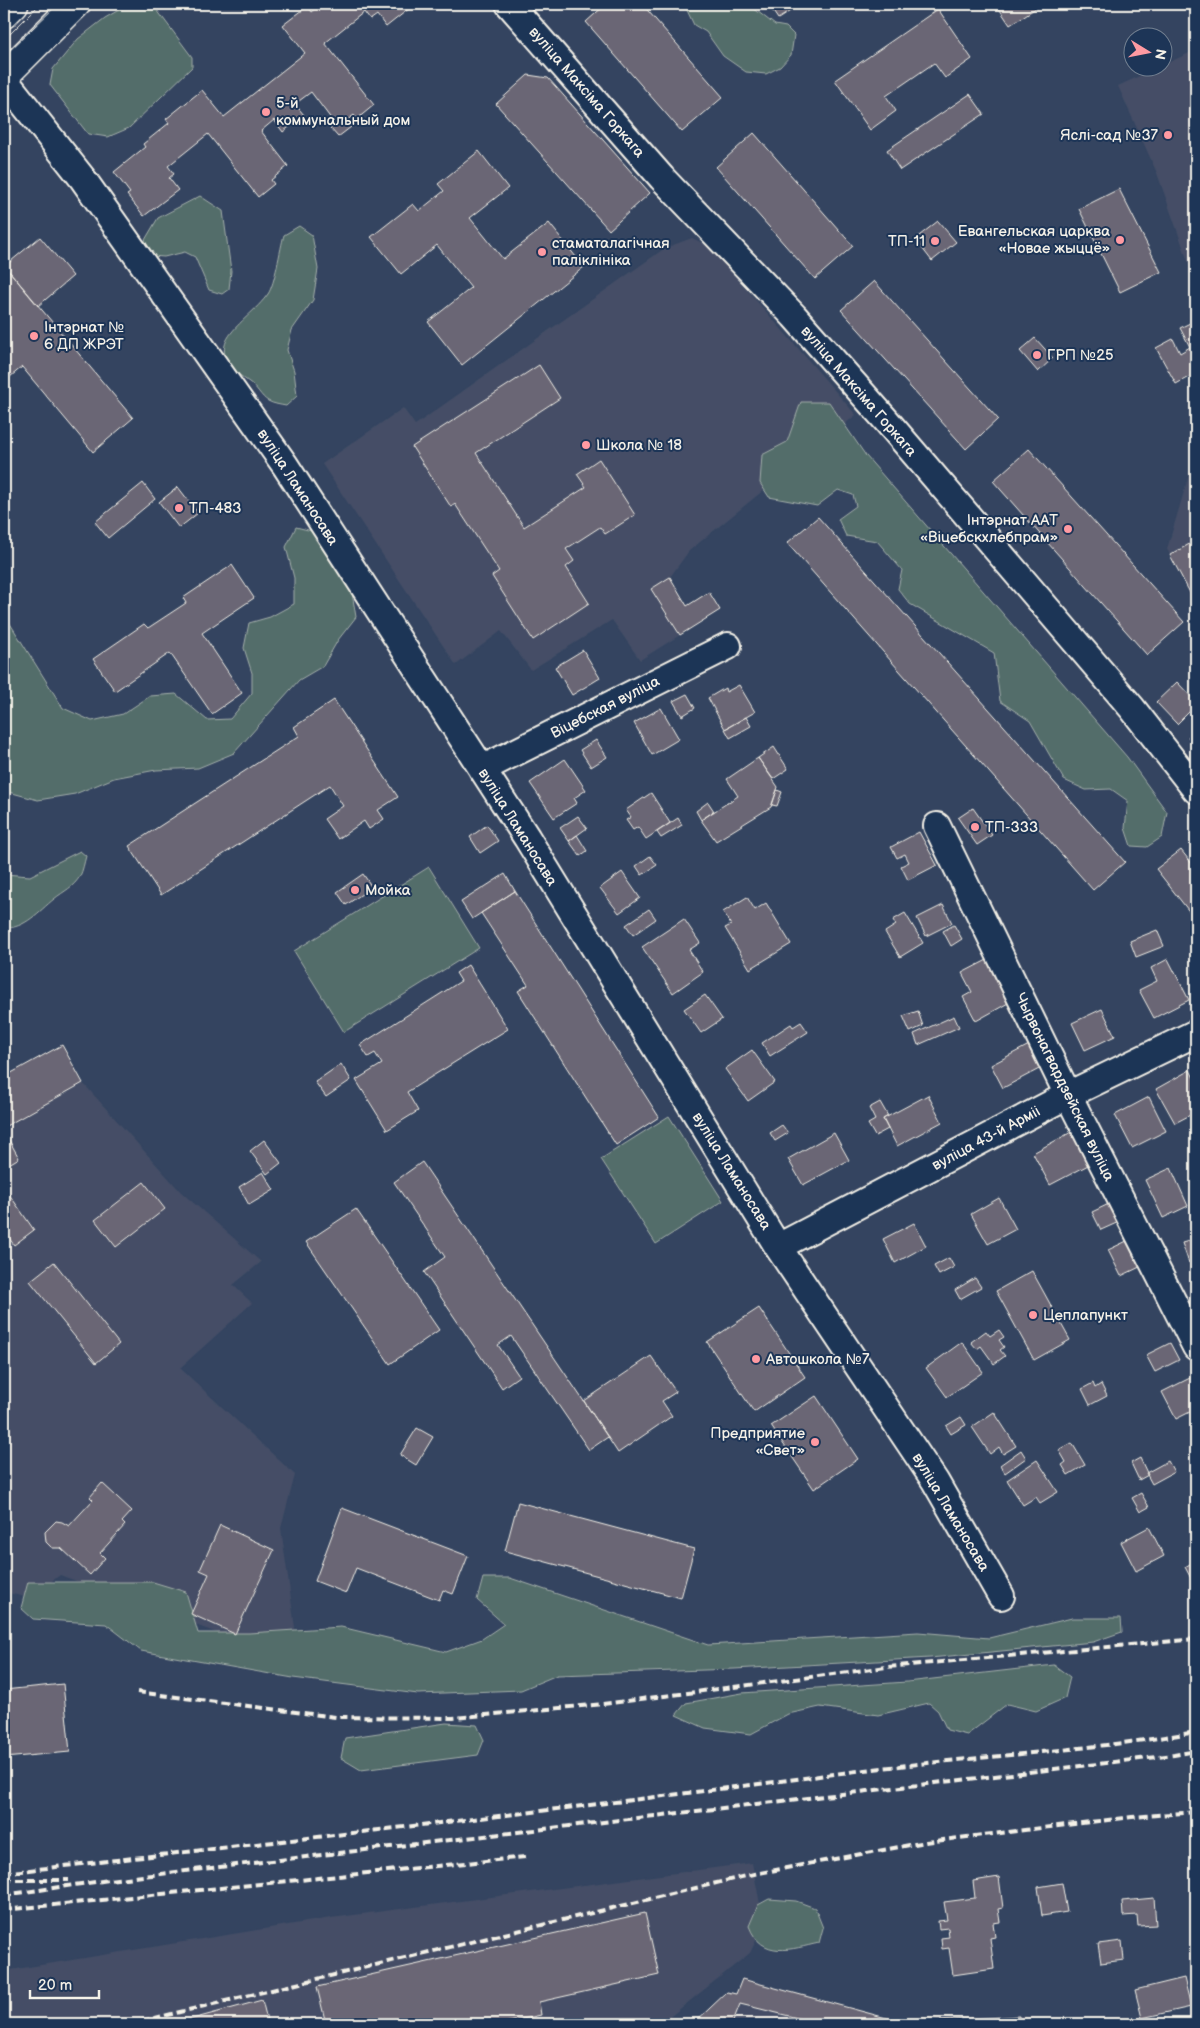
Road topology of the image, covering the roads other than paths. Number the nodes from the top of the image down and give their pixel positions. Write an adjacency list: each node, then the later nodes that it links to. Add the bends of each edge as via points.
1 (14, 4): 4 (main road)
2 (76, 4): 5 (main road)
3 (509, 4): 8 (street, вуліца Максіма Горкага, via 662,178 794,316 1132,708)
4 (4, 14)
5 (4, 77): 7 (street, вуліца Ламаносава, via 83,179 264,434)
6 (728, 646): 7 (street, Віцебская вуліца)
7 (482, 769): 12 (street, вуліца Ламаносава)
8 (1196, 790)
9 (937, 826): 11 (street, Чырвонагвардзейская вуліца)
10 (1196, 1033): 11 (street, вуліца 43-й Арміі)
11 (1068, 1095): 12 (street, вуліца 43-й Арміі); 13 (street, Чырвонагвардзейская вуліца)
12 (778, 1247): 14 (street, вуліца Ламаносава, via 934,1481)
13 (1196, 1347)
14 (1001, 1596)

